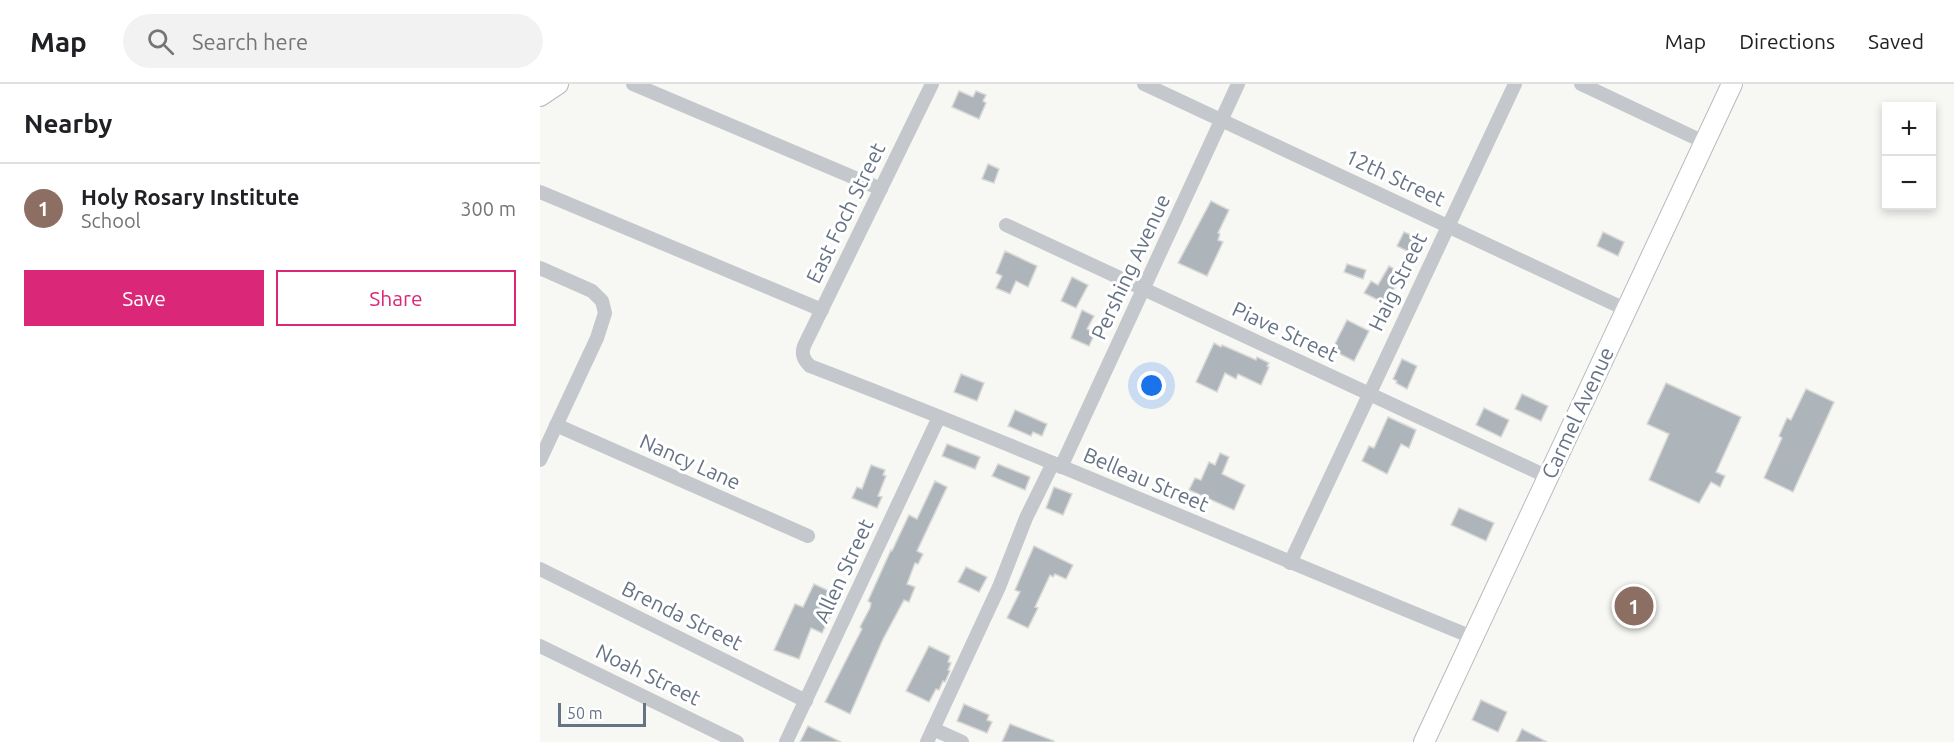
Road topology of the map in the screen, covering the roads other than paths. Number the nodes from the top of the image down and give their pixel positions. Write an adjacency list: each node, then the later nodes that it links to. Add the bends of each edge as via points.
1 (558, 84): 9 (main road)
2 (633, 84): 12 (street)
3 (932, 84): 12 (street, East Foch Street)
4 (1144, 84): 10 (street, 12th Street)
5 (1239, 84): 10 (street, Pershing Avenue)
6 (1515, 84): 15 (street, Haig Street)
7 (1581, 84): 11 (street)
8 (1732, 84): 11 (main road, Carmel Avenue)
9 (540, 96)
10 (1222, 120): 15 (street, 12th Street); 17 (street, Pershing Avenue)
11 (1704, 142): 19 (main road, Carmel Avenue)
12 (881, 189): 18 (street, East Foch Street)
13 (540, 192): 18 (street)
14 (1006, 225): 17 (street, Piave Street)
15 (1448, 226): 19 (street, 12th Street); 21 (street, Haig Street)
16 (540, 268): 23 (street, via 592,291 604,305 597,338)
17 (1143, 289): 21 (street, Piave Street); 25 (street, Pershing Avenue)
18 (822, 310): 20 (street, East Foch Street, via 803,350)
19 (1627, 310): 26 (main road, Carmel Avenue)
20 (805, 362): 22 (street, Belleau Street)
21 (1368, 393): 26 (street, Piave Street); 28 (street, Haig Street)
22 (939, 417): 25 (street, Belleau Street); 32 (street, Allen Street)
23 (556, 425): 24 (street); 27 (street, Nancy Lane)
24 (540, 460)
25 (1057, 465): 28 (street, Belleau Street); 33 (street, Pershing Avenue, via 1026,518 999,587)
26 (1548, 477): 30 (main road, Carmel Avenue)
27 (808, 537)
28 (1290, 563): 30 (street, Belleau Street)
29 (540, 569): 32 (street, Brenda Street)
30 (1472, 637): 34 (main road, Carmel Avenue)
31 (540, 646): 35 (street, Noah Street)
32 (806, 701): 36 (street, Allen Street)
33 (933, 729): 37 (street, Pershing Avenue); 38 (street)
34 (1429, 740)
35 (737, 742)
36 (786, 742)
37 (927, 742)
38 (962, 742)

